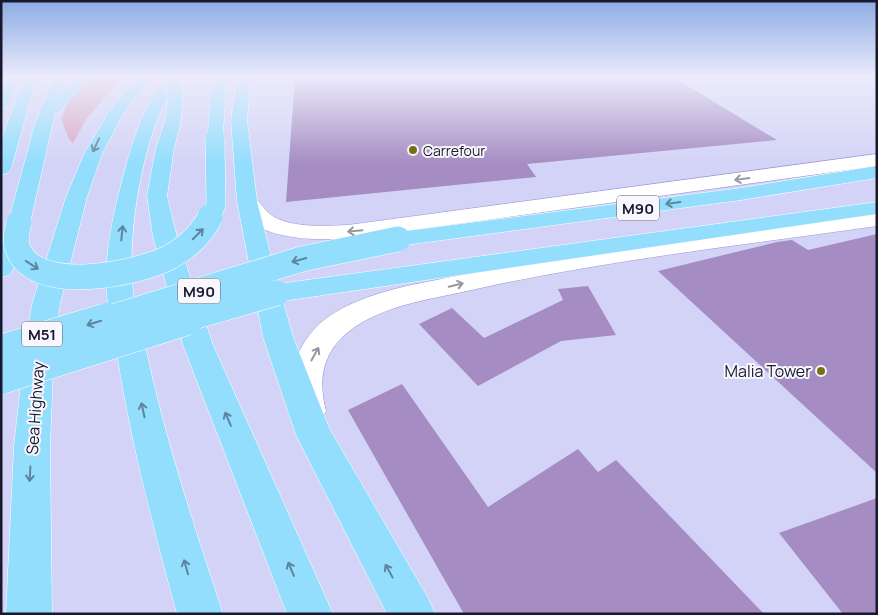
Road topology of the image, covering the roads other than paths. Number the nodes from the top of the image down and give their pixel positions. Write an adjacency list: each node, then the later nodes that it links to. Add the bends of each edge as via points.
1 (21, 106): 11 (highway)
2 (49, 106): 9 (highway)
3 (56, 106): 9 (highway)
4 (121, 106): 21 (highway, Sea Highway / M51, one-way to 21, via 106,125 91,156 46,304 33,418)
5 (156, 106): 22 (highway, one-way to 5, via 151,448 120,295 120,250 125,207 145,130)
6 (175, 106): 23 (highway, one-way to 6, bridge, via 198,345 165,237 157,196)
7 (219, 106): 16 (highway, one-way to 7, bridge, via 24,260 35,268 84,278 139,269 185,246 204,229 216,205 215,136)
8 (241, 106): 13 (highway, via 239,120)
9 (42, 124): 16 (highway)
10 (877, 160): 13 (street, one-way to 13, via 348,232 280,226 259,216)
11 (1, 169)
12 (877, 172): 18 (highway, M90, one-way to 18, bridge, via 356,247 302,259)
13 (247, 201): 20 (highway, via 278,337)
14 (877, 208): 19 (highway, M90, bridge, via 277,293)
15 (877, 219): 20 (street, one-way to 15, via 305,393 312,360 328,334 338,325 370,308 496,276)
16 (17, 232): 17 (highway)
17 (1, 269)
18 (1, 351)
19 (1, 378)
20 (314, 435): 24 (highway, one-way to 20)
21 (29, 614)
22 (200, 614)
23 (310, 614)
24 (412, 614)

